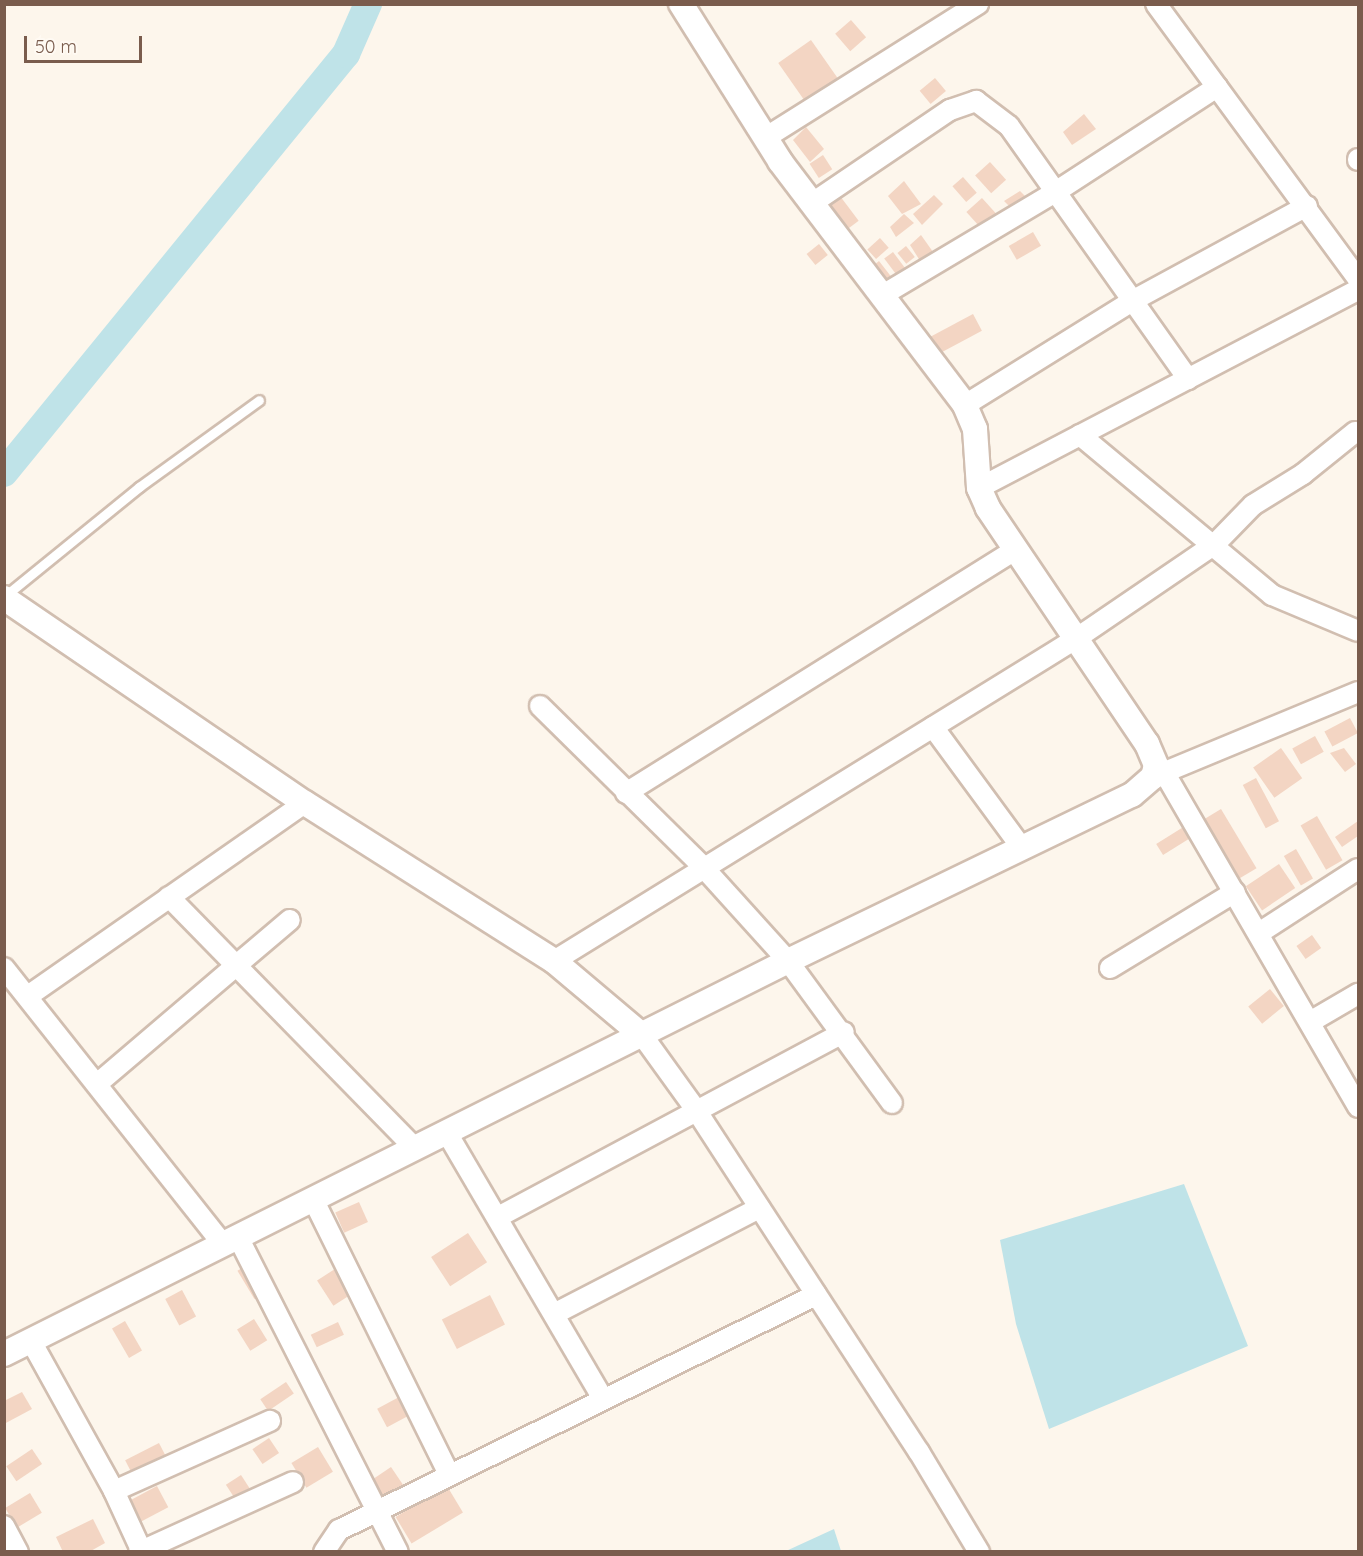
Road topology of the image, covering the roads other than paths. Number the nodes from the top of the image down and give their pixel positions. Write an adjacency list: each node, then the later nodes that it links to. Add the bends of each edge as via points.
1 (681, 4): 5 (street)
2 (978, 4): 5 (street)
3 (1156, 4): 4 (street)
4 (1217, 87): 6 (street); 8 (street)
5 (765, 138): 7 (street)
6 (1057, 191): 7 (street, via 1010,126 976,101 950,110); 11 (street); 12 (street)
7 (811, 204): 11 (street)
8 (1307, 206): 9 (street); 12 (street)
9 (1359, 279)
10 (1359, 290): 13 (street)
11 (881, 296): 15 (street)
12 (1132, 302): 13 (street); 15 (street)
13 (1188, 379): 17 (street)
14 (260, 400): 21 (lane, via 130,494)
15 (965, 405): 18 (street, via 975,429)
16 (1355, 432): 19 (street, via 1303,474 1252,505)
17 (1080, 435): 18 (street); 19 (street)
18 (979, 488): 20 (street)
19 (1215, 544): 22 (street, via 1272,595); 23 (street)
20 (1016, 549): 23 (street); 28 (street)
21 (4, 597): 29 (street)
22 (1359, 631)
23 (1077, 638): 26 (street); 27 (street, via 1153,756)
24 (1358, 694): 27 (street)
25 (540, 706): 28 (street)
26 (933, 727): 30 (street); 31 (street)
27 (1158, 775): 30 (street, via 1132,795); 33 (street)
28 (626, 793): 31 (street)
29 (305, 803): 34 (street); 37 (street)
30 (1022, 848): 38 (street)
31 (704, 868): 37 (street); 38 (street)
32 (1359, 868): 36 (street)
33 (1235, 892): 36 (street); 41 (street)
34 (169, 897): 39 (street); 43 (street)
35 (290, 920): 39 (street)
36 (1259, 933): 44 (street)
37 (554, 961): 46 (street)
38 (788, 961): 45 (street); 46 (street)
39 (235, 967): 47 (street); 52 (street)
40 (4, 968): 43 (street)
41 (1110, 968)
42 (1359, 994): 44 (street)
43 (28, 996): 47 (street)
44 (1310, 1022): 49 (street)
45 (844, 1032): 48 (street); 50 (street)
46 (642, 1035): 50 (street); 51 (street)
47 (97, 1084): 56 (street)
48 (892, 1104)
49 (1359, 1107)
50 (696, 1110): 54 (street); 55 (street)
51 (447, 1133): 52 (street); 55 (street)
52 (415, 1148): 53 (street)
53 (313, 1199): 56 (street); 63 (street)
54 (759, 1208): 57 (street); 58 (street)
55 (498, 1217): 58 (street)
56 (230, 1240): 59 (street); 66 (street)
57 (816, 1295): 61 (street); 72 (street)
58 (556, 1313): 61 (street)
59 (32, 1341): 60 (street); 65 (street)
60 (4, 1354)
61 (602, 1397): 63 (street)
62 (270, 1421): 65 (street)
63 (449, 1474): 66 (street)
64 (293, 1482): 69 (street)
65 (114, 1491): 69 (street)
66 (376, 1514): 70 (street, via 339,1530); 71 (street)
67 (4, 1526): 68 (street)
68 (18, 1551)
69 (141, 1551)
70 (324, 1551)
71 (398, 1551)
72 (979, 1551)

